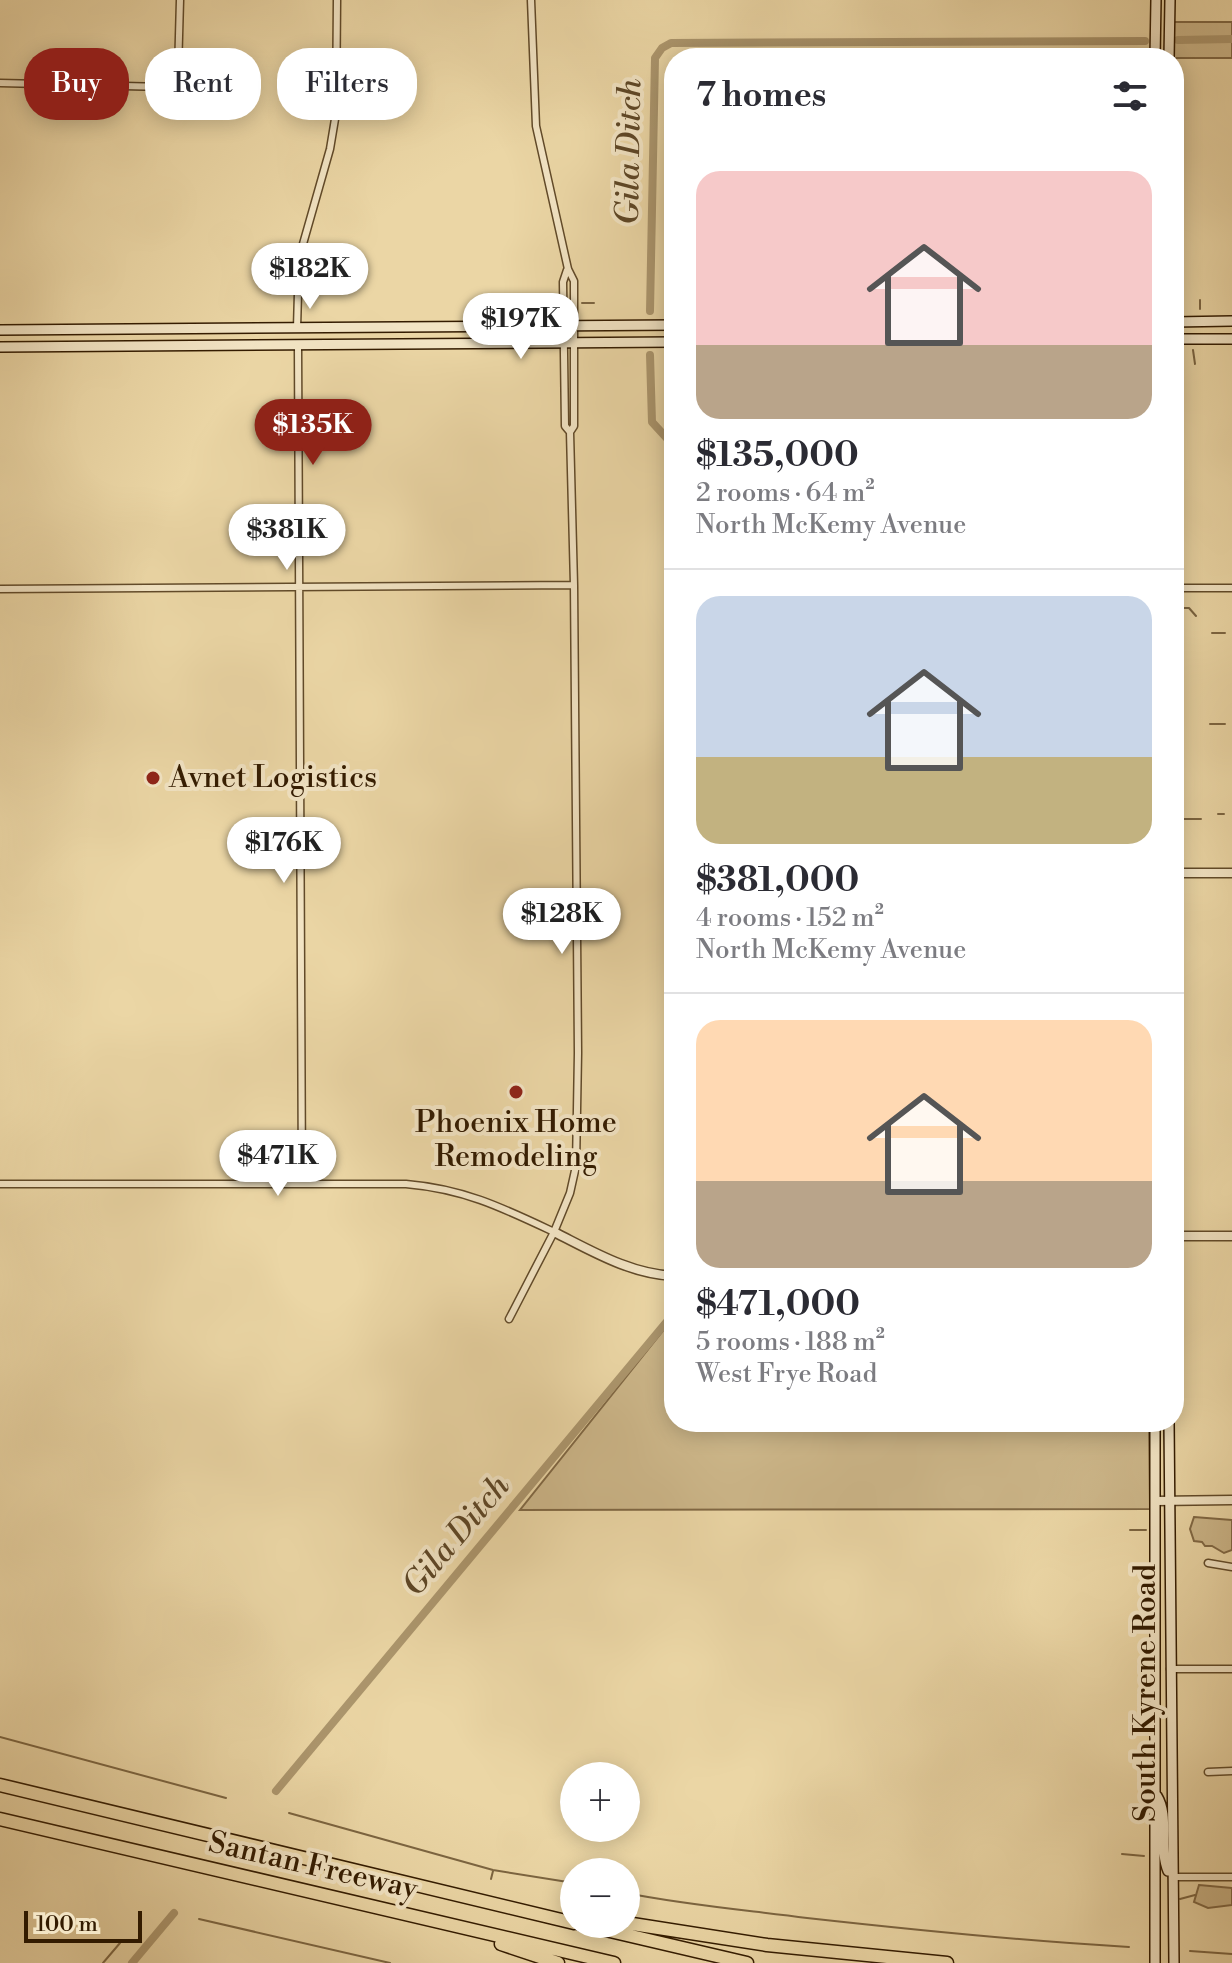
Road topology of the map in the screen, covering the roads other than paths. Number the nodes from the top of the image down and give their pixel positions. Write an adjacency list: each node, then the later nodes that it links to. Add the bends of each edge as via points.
1 (180, 0): 8 (street, via 178,72 165,87)
2 (337, 0): 13 (street, via 336,113 299,258)
3 (531, 0): 12 (street, via 536,126 574,281)
4 (1156, 0): 6 (main road)
5 (1170, 0): 7 (main road)
6 (1155, 48)
7 (1169, 48)
8 (0, 83)
9 (1232, 321): 10 (main road)
10 (1184, 322)
11 (664, 325): 12 (main road)
12 (569, 326): 13 (main road); 18 (street)
13 (297, 328): 14 (main road)
14 (0, 330)
15 (1184, 339): 16 (main road)
16 (1232, 339)
17 (664, 342): 18 (main road)
18 (569, 344): 20 (main road); 21 (street, via 565,426 570,432)
19 (0, 347): 20 (main road)
20 (298, 347): 22 (street)
21 (574, 585): 22 (street); 30 (street, via 576,1166)
22 (297, 587): 25 (street); 28 (street)
23 (1184, 588): 24 (street)
24 (1232, 588)
25 (0, 589)
26 (1184, 873): 27 (street)
27 (1232, 873)
28 (302, 1183): 29 (street); 30 (street, via 406,1184 458,1191)
29 (0, 1184)
30 (554, 1232): 33 (street, via 620,1264); 34 (street)
31 (1184, 1236): 32 (street)
32 (1232, 1236)
33 (664, 1275)
34 (509, 1319)
35 (1155, 1432): 38 (main road, South Kyrene Road)
36 (1169, 1432): 39 (main road, South Kyrene Road)
37 (1232, 1500): 39 (street)
38 (1156, 1501): 39 (street); 47 (main road, South Kyrene Road)
39 (1169, 1501): 42 (main road, South Kyrene Road)
40 (1208, 1563): 41 (street)
41 (1232, 1567)
42 (1170, 1669): 43 (street); 49 (main road, South Kyrene Road)
43 (1232, 1669)
44 (1232, 1771): 45 (street)
45 (1208, 1772)
46 (0, 1785): 51 (highway, Santan Freeway)
47 (1156, 1793): 49 (main road, via 1162,1804 1163,1856); 61 (main road, South Kyrene Road)
48 (0, 1819): 54 (highway, Santan Freeway)
49 (1171, 1877): 50 (street); 62 (main road, South Kyrene Road)
50 (1232, 1877)
51 (480, 1899): 52 (highway); 53 (highway, Santan Freeway)
52 (560, 1911)
53 (560, 1919)
54 (434, 1921): 57 (highway); 58 (highway, Santan Freeway)
55 (640, 1925): 60 (highway, via 778,1947)
56 (640, 1938): 59 (highway, Santan Freeway)
57 (558, 1963)
58 (614, 1963)
59 (747, 1963)
60 (947, 1963)
61 (1155, 1963)
62 (1174, 1963)

